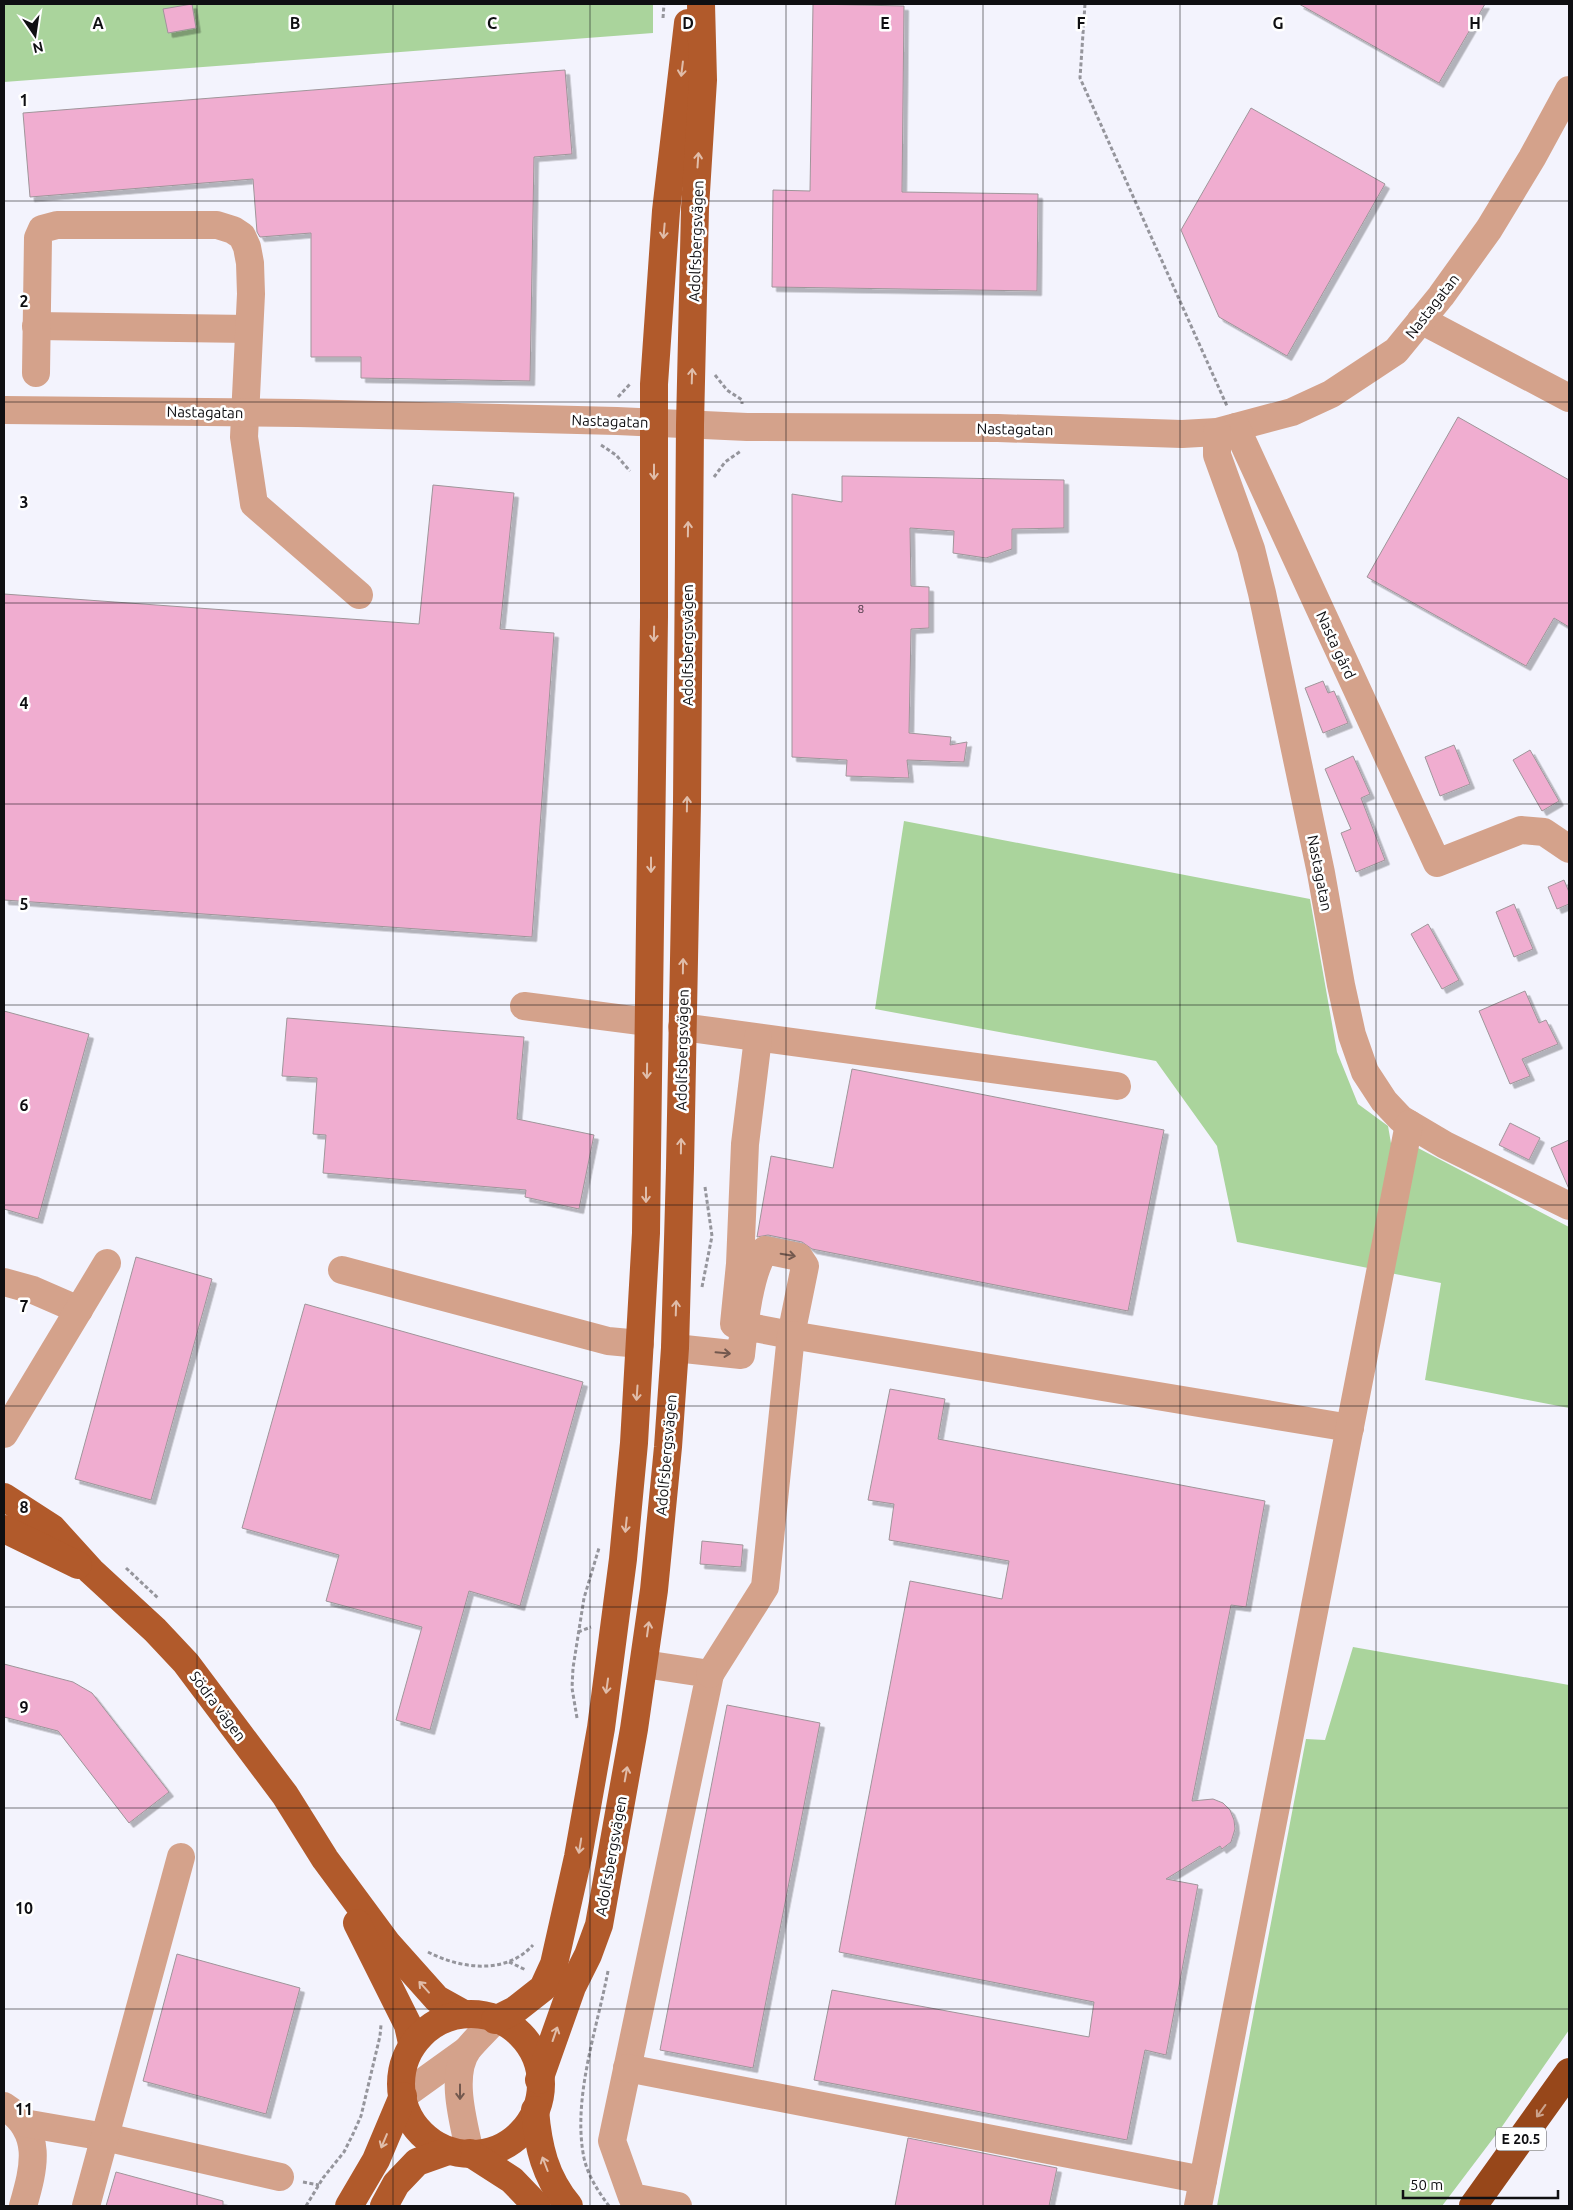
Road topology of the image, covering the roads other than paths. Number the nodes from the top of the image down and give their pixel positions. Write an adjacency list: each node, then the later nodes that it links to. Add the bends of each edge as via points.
1 (691, 4): 11 (main road, Adolfsbergsvägen, one-way to 11, via 666,211 654,384)
2 (701, 4): 12 (main road, Adolfsbergsvägen, one-way to 2, via 695,208 703,80)
3 (1569, 90): 4 (street, Nastagatan, via 1489,229)
4 (1421, 320): 8 (street); 13 (street, Nastagatan, via 1396,351 1331,394 1292,412)
5 (36, 326): 6 (street); 6 (street, via 38,238 42,229 57,225 217,225 242,236 248,247); 7 (street)
6 (249, 329): 10 (street)
7 (36, 373)
8 (1569, 398)
9 (4, 410): 10 (street, Nastagatan)
10 (245, 412): 11 (street, Nastagatan); 14 (street, via 244,437 254,504)
11 (655, 423): 12 (street, Nastagatan); 17 (main road, Adolfsbergsvägen, one-way to 17)
12 (690, 425): 13 (street, Nastagatan, via 998,428 1182,434); 18 (main road, Adolfsbergsvägen, one-way to 12)
13 (1226, 430): 15 (street, Nasta gård, via 1437,864 1521,830 1544,832); 21 (street, Nastagatan, via 1217,456 1251,549 1262,593 1352,1035 1365,1072 1384,1102)
14 (359, 595)
15 (1569, 849)
16 (524, 1006): 17 (street)
17 (648, 1022): 18 (main road); 29 (main road, Adolfsbergsvägen, one-way to 29, via 646,1233)
18 (682, 1027): 19 (street); 30 (main road, Adolfsbergsvägen, one-way to 18)
19 (758, 1038): 20 (street); 27 (street, via 745,1144 734,1324)
20 (1117, 1086)
21 (1409, 1124): 22 (street, Nastagatan); 31 (street)
22 (1569, 1206)
23 (107, 1263): 26 (street)
24 (342, 1270): 29 (street, via 608,1341)
25 (4, 1282): 26 (street, via 33,1290)
26 (79, 1310): 32 (street)
27 (745, 1324): 28 (street); 28 (street, one-way to 28, via 758,1260 764,1250 799,1257 805,1266); 30 (street, one-way to 27, via 741,1355)
28 (791, 1335): 31 (street); 38 (street, via 765,1587)
29 (640, 1344): 30 (main road); 36 (main road, Adolfsbergsvägen, one-way to 36, via 631,1476)
30 (675, 1348): 37 (main road, Adolfsbergsvägen, one-way to 30, via 654,1590)
31 (1350, 1428): 54 (street)
32 (4, 1434)
33 (4, 1497): 35 (main road, Södra vägen, via 52,1528)
34 (8, 1534): 35 (main road, Södra vägen)
35 (91, 1571): 40 (main road, Södra vägen, via 186,1663 285,1795)
36 (611, 1658): 37 (main road); 42 (main road, Adolfsbergsvägen, one-way to 42, via 578,1857 554,1964 543,1988)
37 (644, 1664): 38 (street); 47 (main road, Adolfsbergsvägen, one-way to 37, via 572,1987 599,1925)
38 (710, 1674): 45 (street)
39 (181, 1857): 51 (street)
40 (325, 1859): 41 (main road, Södra vägen, one-way to 40, via 427,1990 387,1943); 43 (main road, Södra vägen, via 408,2025)
41 (464, 2014): 42 (main road); 43 (main road, via 431,2025)
42 (495, 2020): 44 (street); 47 (main road, via 526,2041 534,2055)
43 (412, 2043): 48 (main road)
44 (467, 2050): 48 (street); 52 (street, one-way to 52, via 460,2068)
45 (627, 2068): 54 (street); 61 (street, via 612,2141 632,2197)
46 (1569, 2072): 63 (highway, E 20.5, one-way to 63)
47 (539, 2080): 49 (main road)
48 (403, 2096): 52 (main road, via 417,2129 433,2146); 57 (main road, one-way to 57, via 376,2160)
49 (535, 2110): 52 (main road, via 524,2132 504,2146 492,2151); 60 (main road, one-way to 49, via 545,2165 538,2144)
50 (14, 2115): 51 (street); 55 (street, via 32,2140 34,2159)
51 (105, 2138): 53 (street); 56 (street)
52 (459, 2152): 58 (main road, via 417,2162 396,2184); 59 (main road, via 512,2180)
53 (280, 2177)
54 (1203, 2180): 62 (street)
55 (23, 2206)
56 (86, 2206)
57 (349, 2206)
58 (384, 2206)
59 (537, 2206)
60 (569, 2206)
61 (678, 2206)
62 (1198, 2206)
63 (1473, 2206)

